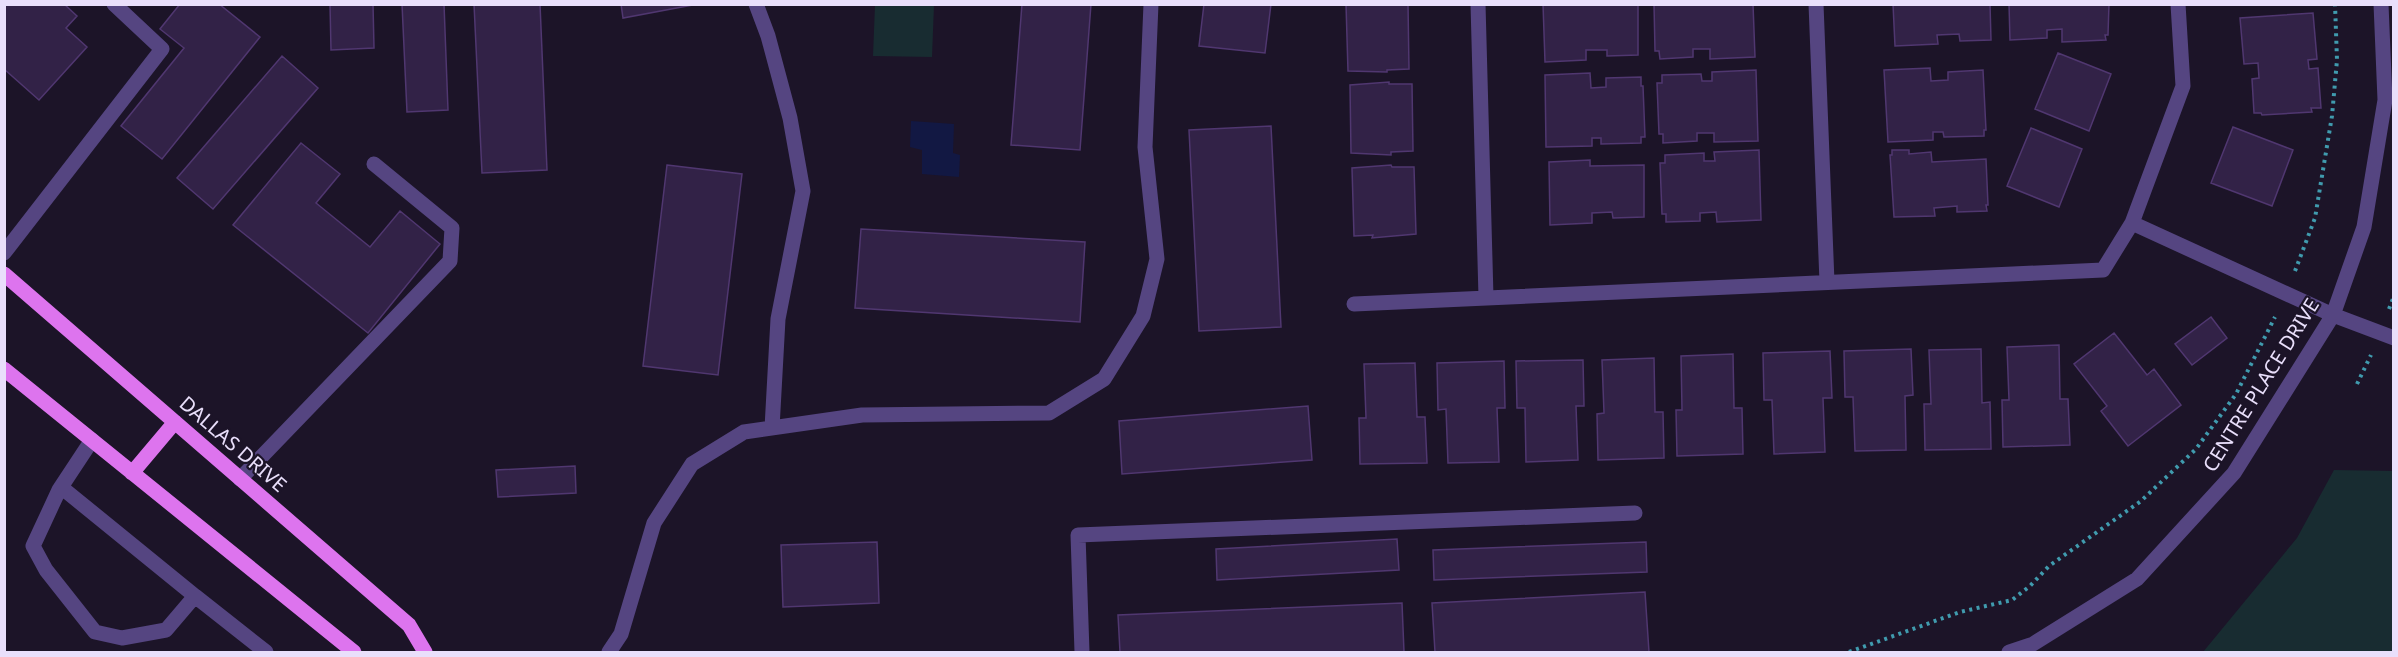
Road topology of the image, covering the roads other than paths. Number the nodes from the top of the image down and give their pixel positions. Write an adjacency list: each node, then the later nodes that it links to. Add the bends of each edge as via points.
1 (114, 4): 10 (street, via 162,49)
2 (756, 4): 19 (street, via 790,118 803,191 778,319)
3 (1151, 4): 19 (street, via 1145,147 1157,259 1143,316 1104,379 1049,413 862,415)
4 (1478, 4): 13 (street)
5 (1816, 4): 12 (street)
6 (2178, 4): 9 (street, via 2183,86)
7 (2380, 4): 15 (street, CENTRE PLACE DRIVE, via 2385,100 2364,227)
8 (374, 164): 22 (street, via 452,228 450,261)
9 (2132, 223): 12 (street, via 2103,270); 15 (street)
10 (4, 253)
11 (4, 274): 18 (main road, DALLAS DRIVE)
12 (1827, 282): 13 (street)
13 (1486, 297): 14 (street)
14 (1354, 304)
15 (2333, 315): 16 (street); 31 (street, CENTRE PLACE DRIVE, via 2234,473 2137,579 2033,644)
16 (2394, 338)
17 (4, 369): 20 (main road)
18 (175, 422): 21 (main road); 22 (main road, DALLAS DRIVE)
19 (771, 428): 29 (street, via 744,432 692,464 654,523 621,634)
20 (92, 440): 21 (main road); 23 (street)
21 (132, 473): 27 (main road)
22 (240, 479): 28 (main road, DALLAS DRIVE, via 409,625)
23 (61, 487): 25 (street); 25 (street, via 33,546 46,570 95,632 122,638 166,630)
24 (1635, 513): 30 (street, via 1078,535)
25 (195, 596): 26 (street)
26 (266, 652)
27 (354, 652)
28 (426, 652)
29 (609, 652)
30 (1082, 652)
31 (2009, 652)

